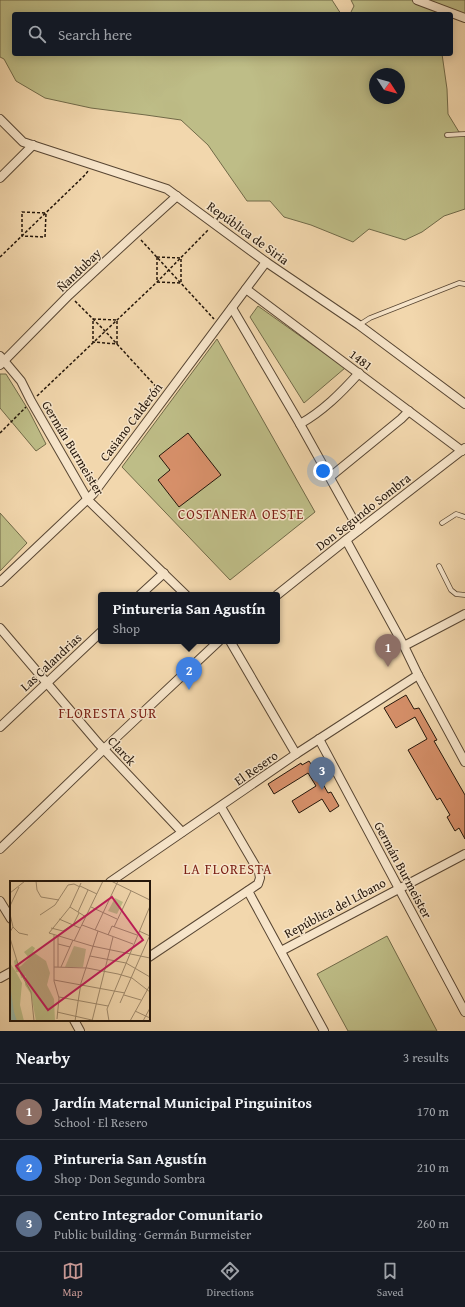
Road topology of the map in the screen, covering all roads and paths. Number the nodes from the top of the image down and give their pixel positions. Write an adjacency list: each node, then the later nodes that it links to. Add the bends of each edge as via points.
1 (417, 0): 2 (street)
2 (449, 12)
3 (453, 14): 4 (street)
4 (465, 18)
5 (0, 119): 8 (street, República de Siria, via 23,142)
6 (465, 134): 7 (lane)
7 (447, 135)
8 (33, 145): 9 (street, República de Siria); 10 (street)
9 (92, 164): 11 (street, República de Siria, via 158,185); 12 (path, via 85,176)
10 (0, 178)
11 (177, 196): 13 (street, República de Siria); 14 (street, Ñandubay)
12 (46, 213): 15 (path); 15 (path, via 44,236); 15 (path, via 22,212)
13 (215, 224): 18 (path); 19 (street, República de Siria)
14 (135, 234): 17 (path); 25 (street, Ñandubay)
15 (22, 236): 16 (path)
16 (0, 257)
17 (157, 257): 18 (path); 20 (path); 21 (path)
18 (181, 258): 20 (path); 22 (path)
19 (266, 262): 24 (street, Casiano Calderón); 30 (street, República de Siria)
20 (169, 270): 21 (path); 22 (path)
21 (157, 282): 22 (path); 29 (path)
22 (181, 283): 28 (path)
23 (465, 284): 30 (lane, via 459,283 370,318)
24 (246, 289): 26 (street, Casiano Calderón); 35 (street, 1481)
25 (69, 295): 27 (path); 34 (street, Ñandubay)
26 (232, 308): 40 (street); 44 (street, Casiano Calderón)
27 (93, 319): 29 (path); 31 (path); 32 (path)
28 (215, 319)
29 (118, 320): 31 (path); 33 (path)
30 (359, 325): 38 (street, República de Siria)
31 (105, 331): 32 (path); 33 (path)
32 (93, 342): 33 (path); 37 (path)
33 (117, 344): 36 (path)
34 (1, 360): 37 (street, Germán Burmeister, via 21,382)
35 (360, 373): 39 (street, 1481); 40 (street, via 328,405)
36 (161, 393)
37 (31, 401): 41 (path); 44 (street, Germán Burmeister)
38 (465, 404)
39 (409, 411): 42 (street, 1481); 43 (street)
40 (300, 424): 43 (street)
41 (0, 433)
42 (463, 450): 47 (street, Don Segundo Sombra)
43 (330, 477): 47 (street)
44 (88, 500): 50 (street, Germán Burmeister); 51 (street, Casiano Calderón)
45 (465, 517): 46 (lane, via 456,514)
46 (442, 523)
47 (359, 530): 48 (street, Don Segundo Sombra)
48 (346, 540): 54 (street, Don Segundo Sombra); 61 (street)
49 (439, 566): 55 (lane, via 451,590 456,594)
50 (164, 573): 52 (street); 53 (street, Germán Burmeister)
51 (0, 582)
52 (143, 592)
53 (183, 592)
54 (280, 593)
55 (465, 595)
56 (465, 614): 61 (street)
57 (0, 628): 63 (street, Clarck)
58 (98, 635): 63 (street, Las Calandrias)
59 (216, 644): 68 (street)
60 (232, 644): 69 (street)
61 (404, 646): 62 (street)
62 (418, 675): 65 (street, El Resero); 67 (street)
63 (47, 682): 64 (street, Las Calandrias); 68 (street, Clarck)
64 (0, 727)
65 (319, 739): 69 (street, El Resero); 76 (street, Germán Burmeister)
66 (465, 743): 67 (street)
67 (457, 747): 70 (street)
68 (104, 749): 72 (street, Clarck); 73 (street)
69 (296, 754): 71 (street, El Resero)
70 (465, 762)
71 (221, 807): 72 (street, El Resero); 77 (street, via 259,872 258,884)
72 (182, 832): 75 (street, El Resero)
73 (0, 849)
74 (465, 854): 76 (street, República del Líbano)
75 (111, 881)
76 (398, 888): 80 (street, República del Líbano); 84 (street, Germán Burmeister)
77 (248, 891): 80 (street); 81 (street)
78 (0, 901): 79 (street)
79 (10, 917)
80 (281, 951): 87 (street)
81 (150, 955)
82 (10, 973): 83 (street)
83 (0, 978)
84 (465, 1012)
85 (75, 1021): 86 (street)
86 (80, 1031)
87 (324, 1031)

